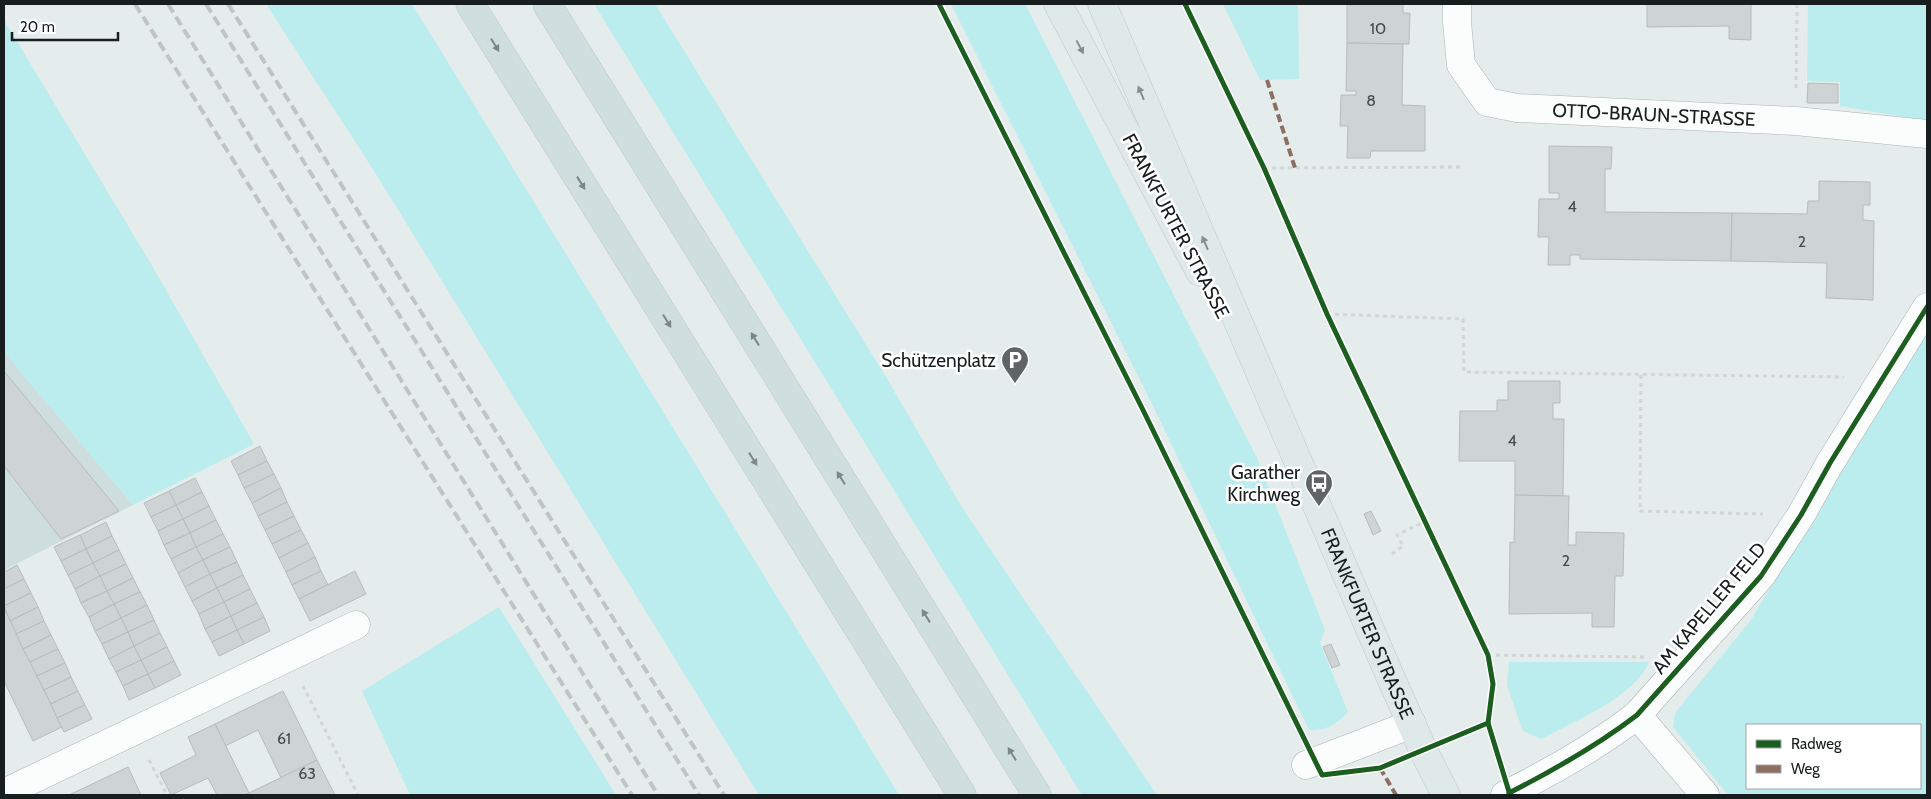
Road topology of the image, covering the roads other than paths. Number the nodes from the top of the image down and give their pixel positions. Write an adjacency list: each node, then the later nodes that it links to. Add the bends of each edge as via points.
1 (470, 4): 14 (highway, one-way to 14)
2 (547, 4): 15 (highway, one-way to 2)
3 (1058, 4): 8 (main road, FRANKFURTER STRASSE, one-way to 8)
4 (1102, 4): 8 (main road, FRANKFURTER STRASSE, one-way to 4)
5 (1457, 4): 6 (street, OTTO-BRAUN-STRASSE, via 1462,66 1487,102 1517,108 1796,121)
6 (1927, 134)
7 (1927, 307): 10 (street, AM KAPELLER FELD, via 1761,576)
8 (1294, 448): 11 (main road, FRANKFURTER STRASSE)
9 (356, 625): 13 (street)
10 (1638, 716): 17 (street, AM KAPELLER FELD, via 1564,764); 18 (street)
11 (1412, 724): 12 (street); 16 (main road, FRANKFURTER STRASSE)
12 (1306, 765)
13 (4, 792)
14 (962, 795)
15 (1038, 795)
16 (1446, 795)
17 (1505, 795)
18 (1705, 795)

